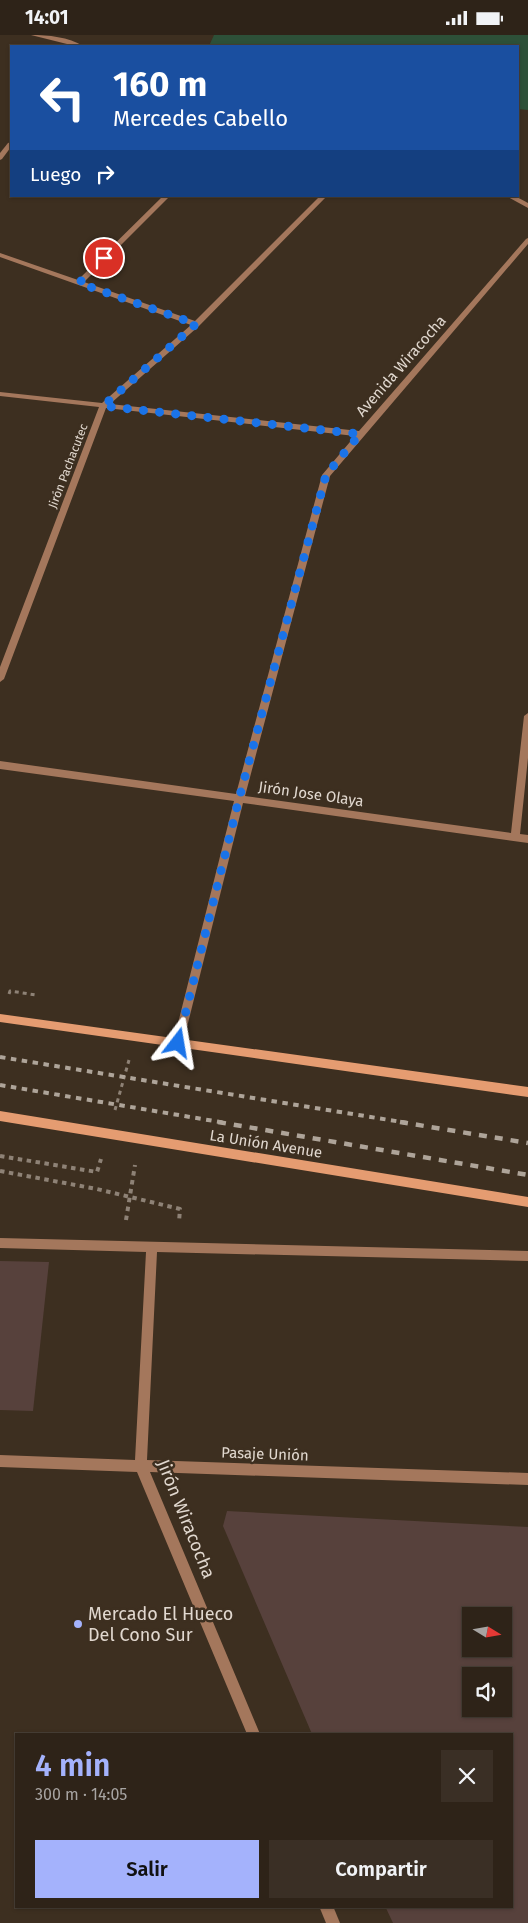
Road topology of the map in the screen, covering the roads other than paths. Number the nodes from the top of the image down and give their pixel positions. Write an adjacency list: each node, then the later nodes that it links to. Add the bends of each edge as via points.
1 (34, 35): 3 (street)
2 (70, 35): 3 (street)
3 (65, 41): 4 (street)
4 (77, 45)
5 (0, 142): 6 (street)
6 (10, 144): 7 (street)
7 (0, 158)
8 (166, 197): 14 (street)
9 (323, 197): 15 (street, Jirón Pachacutec)
10 (512, 197): 11 (street)
11 (528, 206)
12 (528, 239): 18 (street, Avenida Wiracocha)
13 (0, 255): 14 (street)
14 (79, 283): 15 (street)
15 (196, 324): 17 (street, Jirón Pachacutec)
16 (0, 394): 17 (street)
17 (103, 406): 18 (street); 19 (street, Jirón Pachacutec)
18 (360, 434): 22 (street, Avenida Wiracocha, via 326,475)
19 (0, 679)
20 (528, 716): 23 (street)
21 (0, 765): 22 (street, Jirón Jose Olaya)
22 (239, 799): 23 (street, Jirón Jose Olaya); 26 (street, Avenida Wiracocha)
23 (515, 837): 24 (street, Jirón Jose Olaya)
24 (528, 839)
25 (0, 1018): 26 (street)
26 (178, 1043): 27 (street)
27 (528, 1092)
28 (0, 1116): 29 (street, La Unión Avenue)
29 (528, 1202)
30 (0, 1243): 31 (street)
31 (152, 1247): 32 (street); 34 (street, Jirón Wiracocha)
32 (528, 1256)
33 (0, 1461): 34 (street, Pasaje Unión)
34 (142, 1466): 35 (street, Pasaje Unión); 36 (street, Jirón Wiracocha)
35 (528, 1479)
36 (254, 1733)
37 (327, 1908): 38 (street)
38 (333, 1923)

